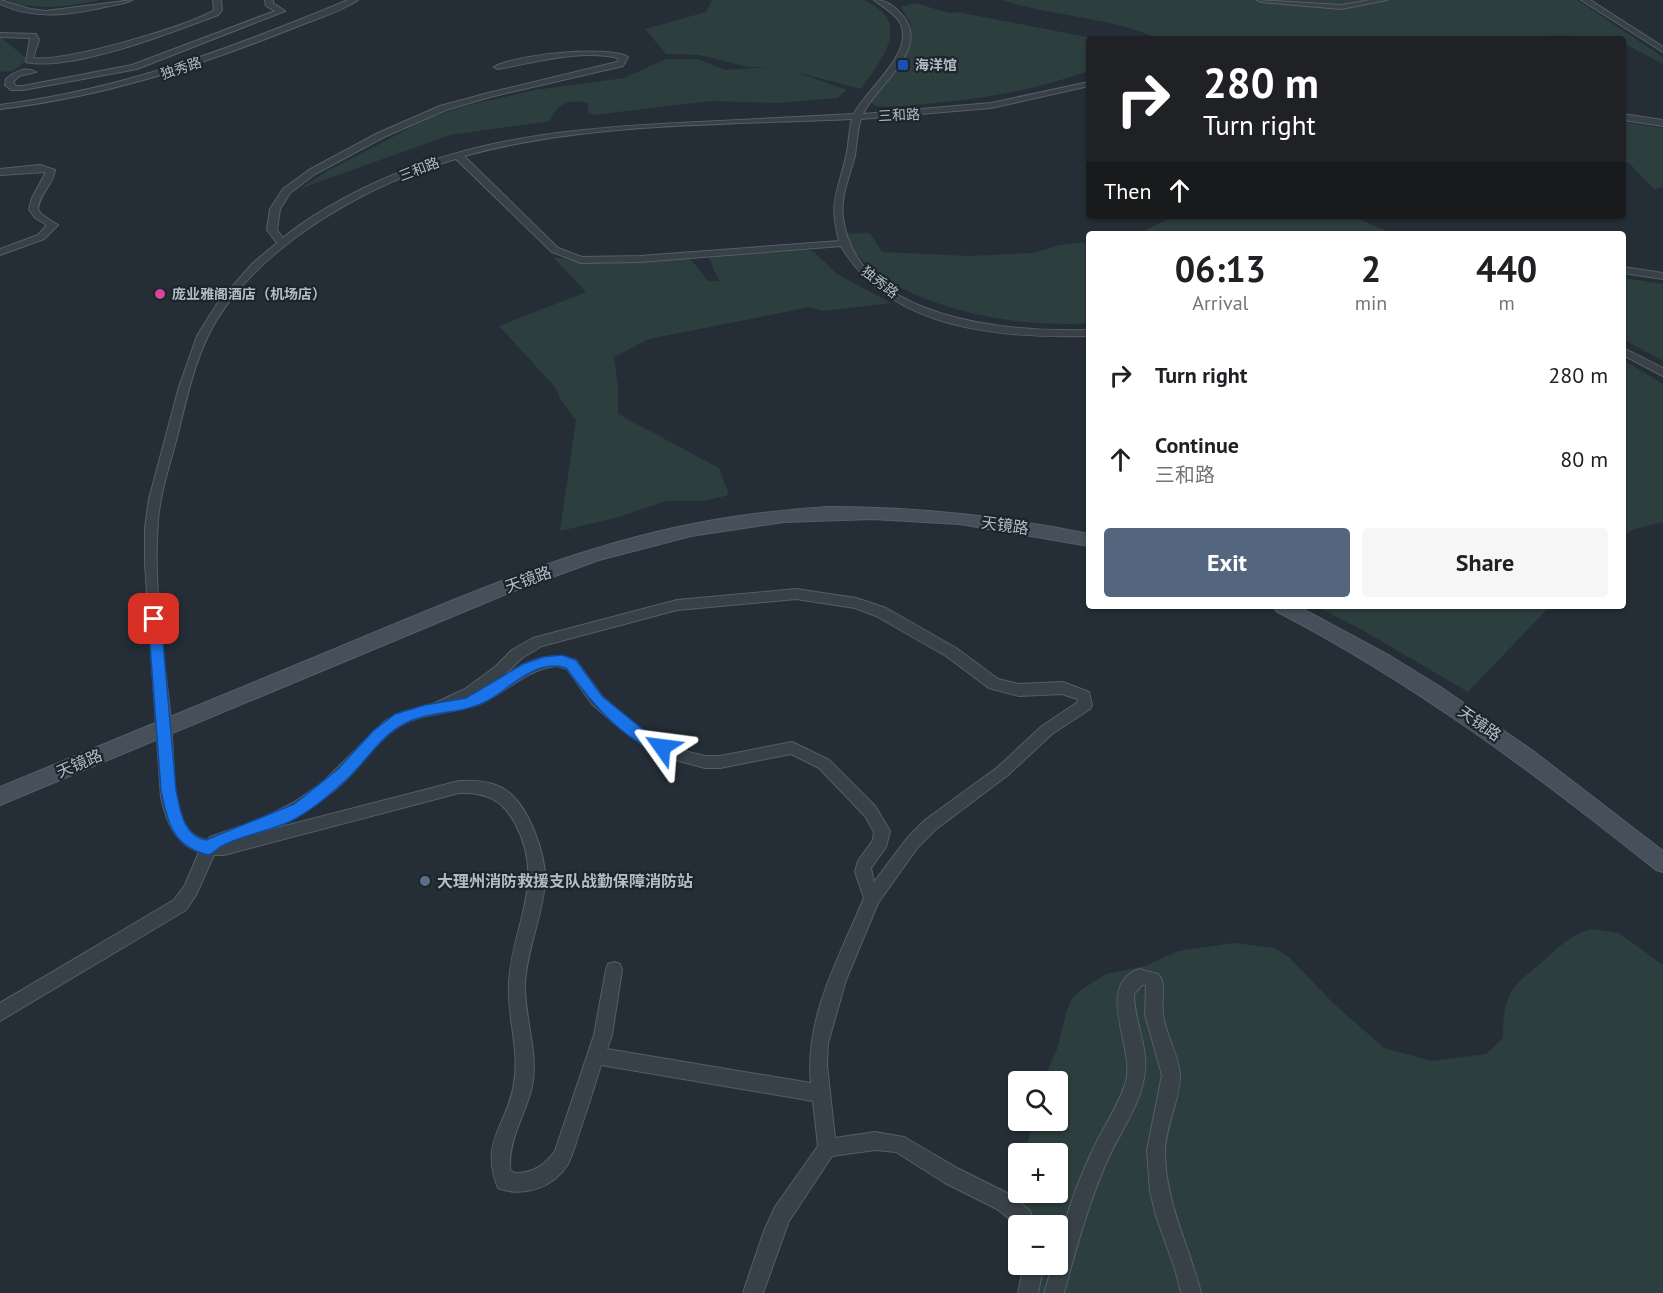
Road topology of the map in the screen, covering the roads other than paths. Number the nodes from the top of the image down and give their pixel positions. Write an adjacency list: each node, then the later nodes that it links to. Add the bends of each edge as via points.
1 (128, 0): 10 (street, via 70,11)
2 (218, 0): 12 (street, via 215,13 156,35 40,62 29,60 33,36)
3 (269, 0): 15 (street, via 281,11 156,59 71,81 23,88 9,86 17,74)
4 (354, 0): 17 (street, 独秀路, via 170,72 77,96)
5 (878, 0): 18 (street, 独秀路, via 900,17 907,29 907,40)
6 (1261, 0): 7 (street, via 1341,7)
7 (1383, 0)
8 (1585, 0): 13 (street)
9 (0, 2): 10 (street)
10 (10, 7): 11 (street)
11 (0, 14)
12 (0, 35)
13 (1663, 50)
14 (498, 67): 23 (street, via 602,52 624,57 620,64 607,69 443,108 312,172 286,192 275,209 272,230)
15 (32, 72)
16 (1086, 85): 18 (street, 三和路, via 1000,106)
17 (0, 107)
18 (856, 117): 21 (street, 三和路, via 570,132); 24 (street, 独秀路, via 838,199)
19 (1626, 117): 20 (street)
20 (1663, 123)
21 (457, 155): 23 (street, 三和路, via 359,194); 24 (street, via 555,250 581,260)
22 (0, 172): 25 (street, via 51,170 50,179 33,206 39,216 53,225 41,237)
23 (282, 243): 34 (street, 三和路, via 236,287 206,331 188,376 159,483 152,518 151,554 156,663)
24 (844, 243): 28 (street, 独秀路, via 858,265 884,288 944,318 1014,332)
25 (0, 252)
26 (1626, 270): 27 (street)
27 (1663, 276)
28 (1086, 333)
29 (1626, 353): 30 (street)
30 (1663, 373)
31 (1086, 539): 34 (street, 天镜路, via 971,520 869,514 778,516 699,528 618,548 525,580)
32 (1288, 609): 37 (street, 天镜路, via 1352,642 1455,706 1547,771)
33 (438, 708): 36 (street, via 409,715 390,725 342,774 299,809 215,842); 38 (street, via 468,704 535,664 562,661 577,670 597,700 621,721 646,740 677,755 720,762 786,748 801,752 837,776 870,811 882,831 881,842 863,872); 38 (street, via 470,693 538,642 677,605 796,594 856,603 881,612 951,652 994,684 1019,690 1063,688 1084,696 1085,705 1047,730 1003,771 930,825)
34 (164, 728): 35 (street, 天镜路); 36 (street, 三和路, via 173,815 185,837)
35 (0, 796)
36 (209, 848): 40 (street, via 192,889 180,905); 41 (street, via 247,843 459,786 492,790 516,810 528,834 537,881 517,981 524,1084 500,1156 499,1171 505,1180 518,1184 537,1181 554,1170 575,1124)
37 (1663, 863)
38 (872, 898): 42 (street, via 824,1022 818,1065)
39 (614, 970): 41 (street)
40 (0, 1013)
41 (597, 1056): 42 (street)
42 (820, 1093): 43 (street)
43 (827, 1148): 44 (street, via 875,1141 898,1143 1004,1202); 46 (street, via 782,1214)
44 (1019, 1215)
45 (1032, 1275): 47 (street)
46 (753, 1293)
47 (1028, 1293)
48 (1054, 1293): 49 (street, via 1100,1156 1137,1073 1126,1011 1129,987 1140,977 1154,981 1154,1015 1171,1075 1156,1150 1165,1216)
49 (1191, 1293)

